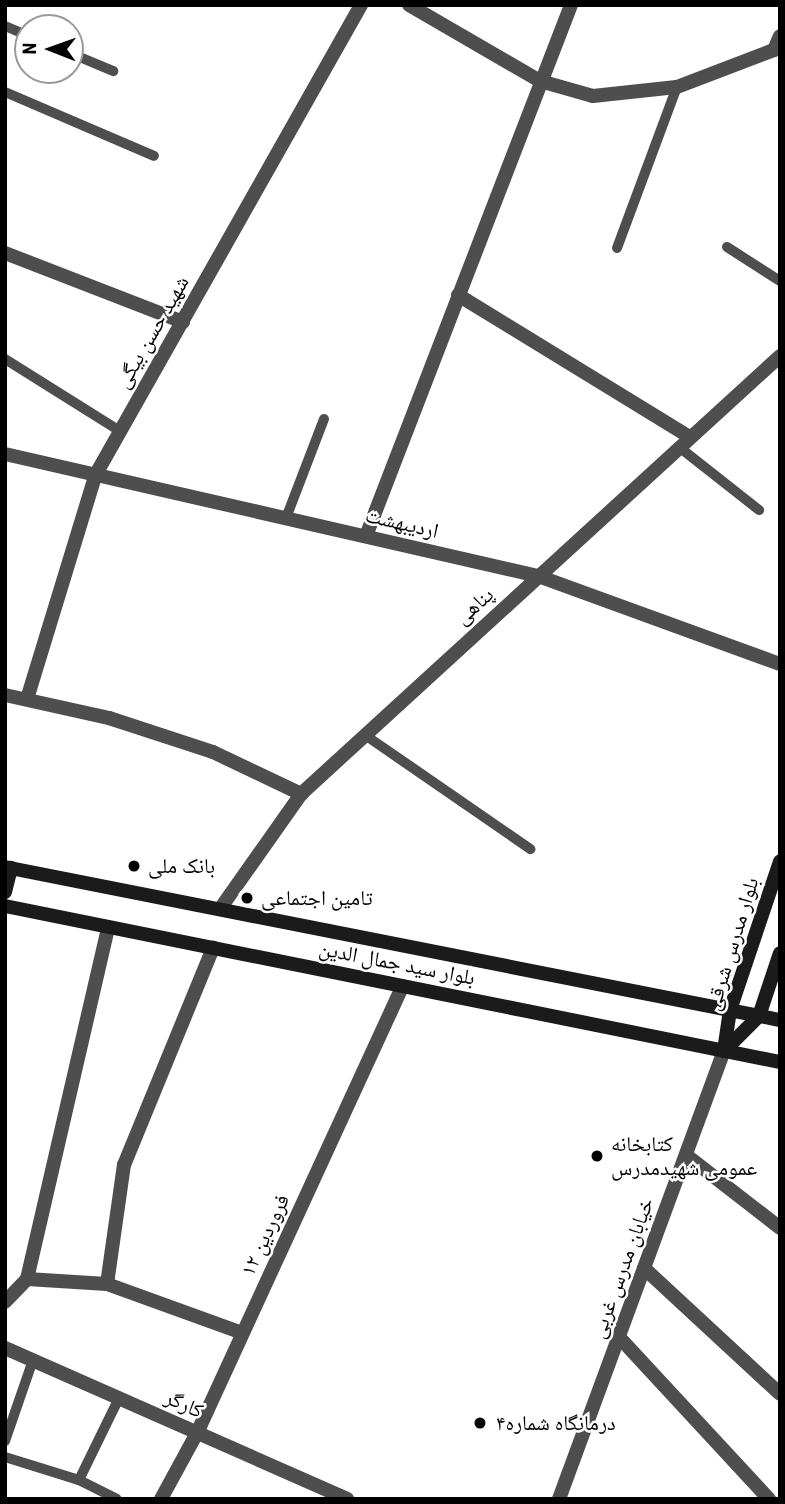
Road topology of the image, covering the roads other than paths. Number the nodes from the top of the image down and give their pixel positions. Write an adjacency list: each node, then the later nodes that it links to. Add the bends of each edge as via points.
1 (361, 5): 16 (street, شهید حسن بیگی)
2 (409, 5): 7 (street)
3 (571, 5): 7 (street)
4 (780, 36): 8 (street, via 774,50)
5 (84, 59): 6 (lane)
6 (113, 71)
7 (540, 81): 8 (street, via 593,96); 15 (street)
8 (677, 87): 12 (lane)
9 (5, 92): 10 (lane)
10 (154, 156)
11 (727, 247): 14 (lane)
12 (617, 248)
13 (5, 253): 16 (street)
14 (780, 281)
15 (458, 295): 21 (street); 26 (street)
16 (183, 321): 20 (street, شهید حسن بیگی)
17 (780, 356): 21 (street, پناهی)
18 (5, 359): 20 (lane)
19 (324, 419): 25 (lane)
20 (120, 431): 23 (street, شهید حسن بیگی)
21 (684, 442): 24 (lane); 27 (street, پناهی)
22 (5, 454): 23 (street, اردیبهشت)
23 (96, 474): 25 (street, اردیبهشت); 30 (street, شهید حسن بیگی)
24 (759, 510)
25 (286, 518): 26 (street, اردیبهشت)
26 (366, 536): 27 (street, اردیبهشت)
27 (538, 576): 28 (street, اردیبهشت); 31 (street, پناهی)
28 (780, 664)
29 (5, 695): 30 (street)
30 (27, 699): 32 (street, via 109,718 213,752)
31 (365, 735): 32 (street, پناهی); 33 (lane)
32 (300, 794): 38 (street, پناهی)
33 (530, 849)
34 (780, 861): 43 (main road, بلوار مدرس شرقی)
35 (8, 867): 36 (main road); 38 (main road, بلوار سید جمال الدین)
36 (5, 892)
37 (5, 906): 39 (main road, بلوار سید جمال الدین)
38 (220, 909): 43 (main road, بلوار سید جمال الدین)
39 (108, 927): 40 (main road, بلوار سید جمال الدین); 51 (street)
40 (213, 948): 42 (main road, بلوار سید جمال الدین); 52 (street, via 124,1165)
41 (780, 953): 44 (main road, بلوار مدرس شرقی)
42 (403, 986): 46 (main road, بلوار سید جمال الدین); 54 (street, ۱۲ فروردین)
43 (730, 1010): 44 (main road, بلوار سید جمال الدین); 46 (main road, بلوار مدرس شرقی)
44 (759, 1016): 45 (main road, بلوار سید جمال الدین); 46 (main road, بلوار مدرس شرقی)
45 (780, 1020)
46 (724, 1051): 47 (main road, بلوار سید جمال الدین); 48 (street, خیابان مدرس غربی)
47 (780, 1062)
48 (686, 1155): 49 (street); 50 (street, خیابان مدرس غربی)
49 (780, 1228)
50 (644, 1268): 55 (street, خیابان مدرس غربی); 58 (street)
51 (27, 1279): 52 (street); 53 (street)
52 (107, 1284): 54 (street)
53 (5, 1302)
54 (242, 1333): 60 (street, ۱۲ فروردین)
55 (619, 1337): 67 (street, خیابان مدرس غربی); 68 (street)
56 (5, 1348): 57 (street, کارگر)
57 (33, 1360): 59 (street, کارگر); 61 (lane)
58 (780, 1394)
59 (119, 1398): 60 (street, کارگر); 63 (lane)
60 (197, 1433): 65 (street, ۱۲ فروردین); 66 (street, کارگر)
61 (5, 1440)
62 (5, 1457): 63 (lane)
63 (79, 1480): 64 (lane)
64 (117, 1499)
65 (161, 1499)
66 (347, 1499)
67 (559, 1499)
68 (769, 1499)

